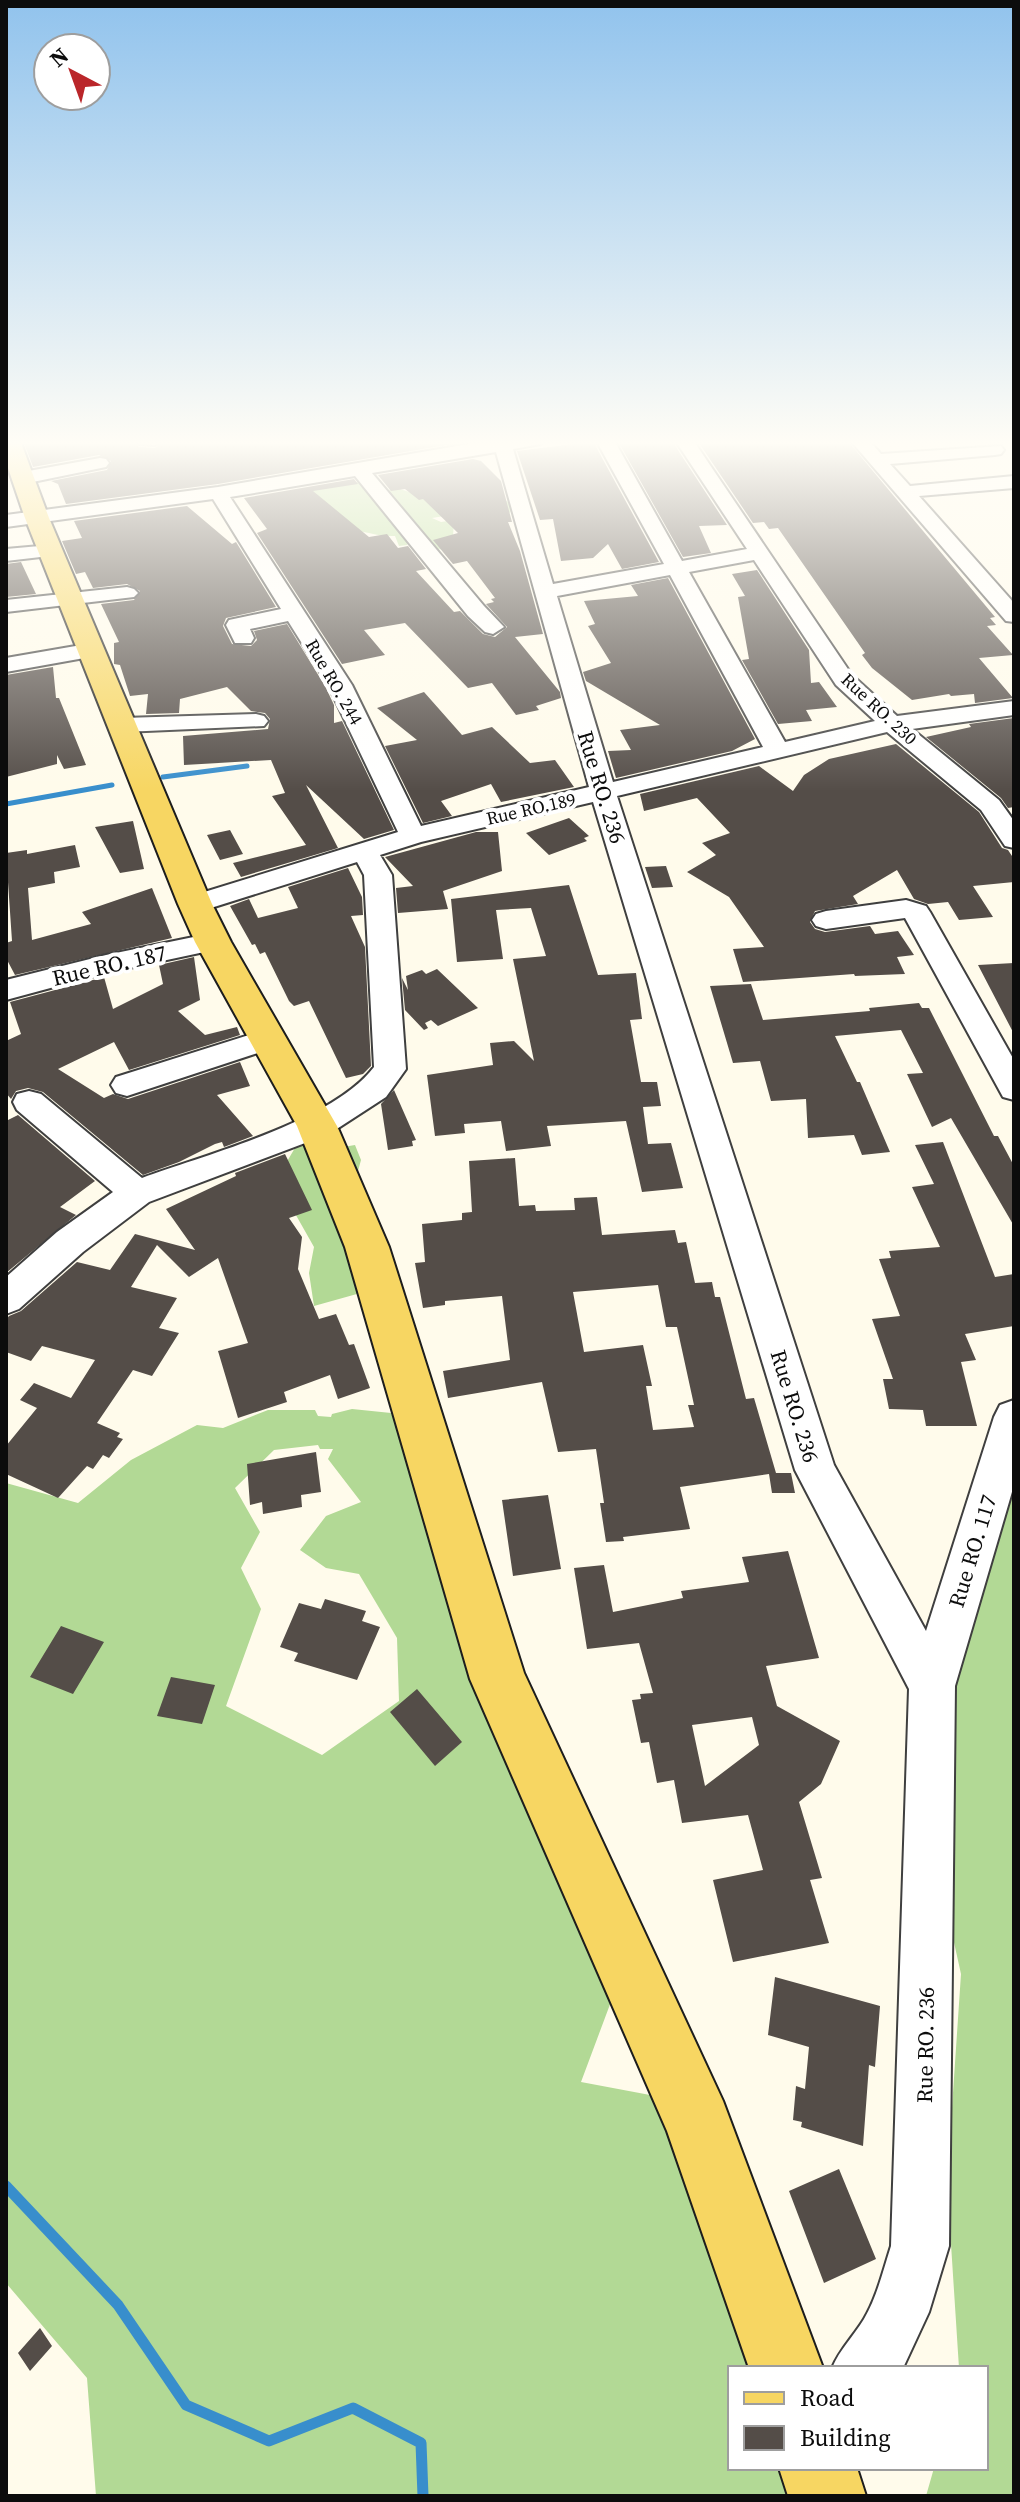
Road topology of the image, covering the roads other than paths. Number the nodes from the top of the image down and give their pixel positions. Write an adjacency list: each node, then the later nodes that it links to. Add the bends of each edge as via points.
1 (53, 557): 14 (main road)
2 (258, 557): 16 (street, Rue RO. 244)
3 (431, 557): 18 (street)
4 (537, 557): 12 (street, Rue RO. 236)
5 (671, 557): 9 (street)
6 (741, 557): 9 (street)
7 (762, 557): 24 (street, Rue RO. 230, via 844,680)
8 (962, 557): 11 (street)
9 (678, 569): 12 (street); 26 (street)
10 (1002, 574): 11 (street)
11 (979, 576): 17 (street)
12 (545, 592): 27 (street, Rue RO. 236)
13 (127, 593): 14 (street)
14 (71, 598): 15 (street); 20 (main road)
15 (6, 606)
16 (294, 613): 19 (street, via 237,625); 28 (street, Rue RO. 244, via 340,685)
17 (1014, 616)
18 (493, 627)
19 (243, 638)
20 (93, 650): 21 (street); 25 (main road)
21 (6, 665)
22 (1014, 708): 24 (street, Rue RO.189)
23 (256, 721): 25 (street)
24 (892, 724): 26 (street, Rue RO.189); 29 (street, Rue RO. 230, via 990,805)
25 (123, 725): 32 (main road)
26 (778, 751): 27 (street, Rue RO.189)
27 (603, 792): 28 (street, Rue RO.189); 42 (street, Rue RO. 236, via 815,1470)
28 (413, 836): 30 (street, Rue RO.189)
29 (1014, 840)
30 (366, 853): 32 (street, Rue RO.189); 38 (street, via 378,875 390,1069 375,1089)
31 (826, 920): 36 (street, via 916,912)
32 (204, 923): 33 (street, Rue RO. 187, via 106,964); 34 (main road)
33 (6, 990)
34 (268, 1039): 35 (street); 38 (main road)
35 (127, 1085)
36 (1014, 1089)
37 (29, 1102): 39 (street)
38 (317, 1126): 39 (street); 43 (main road, via 367,1247 498,1679 699,2125)
39 (137, 1193): 40 (street, via 70,1242)
40 (6, 1299)
41 (1014, 1417): 42 (street, Rue RO. 117)
42 (932, 1686): 44 (street, Rue RO. 236, via 920,2246 903,2307)
43 (785, 2366)
44 (866, 2366)
45 (819, 2470): 46 (main road)
46 (827, 2496)

